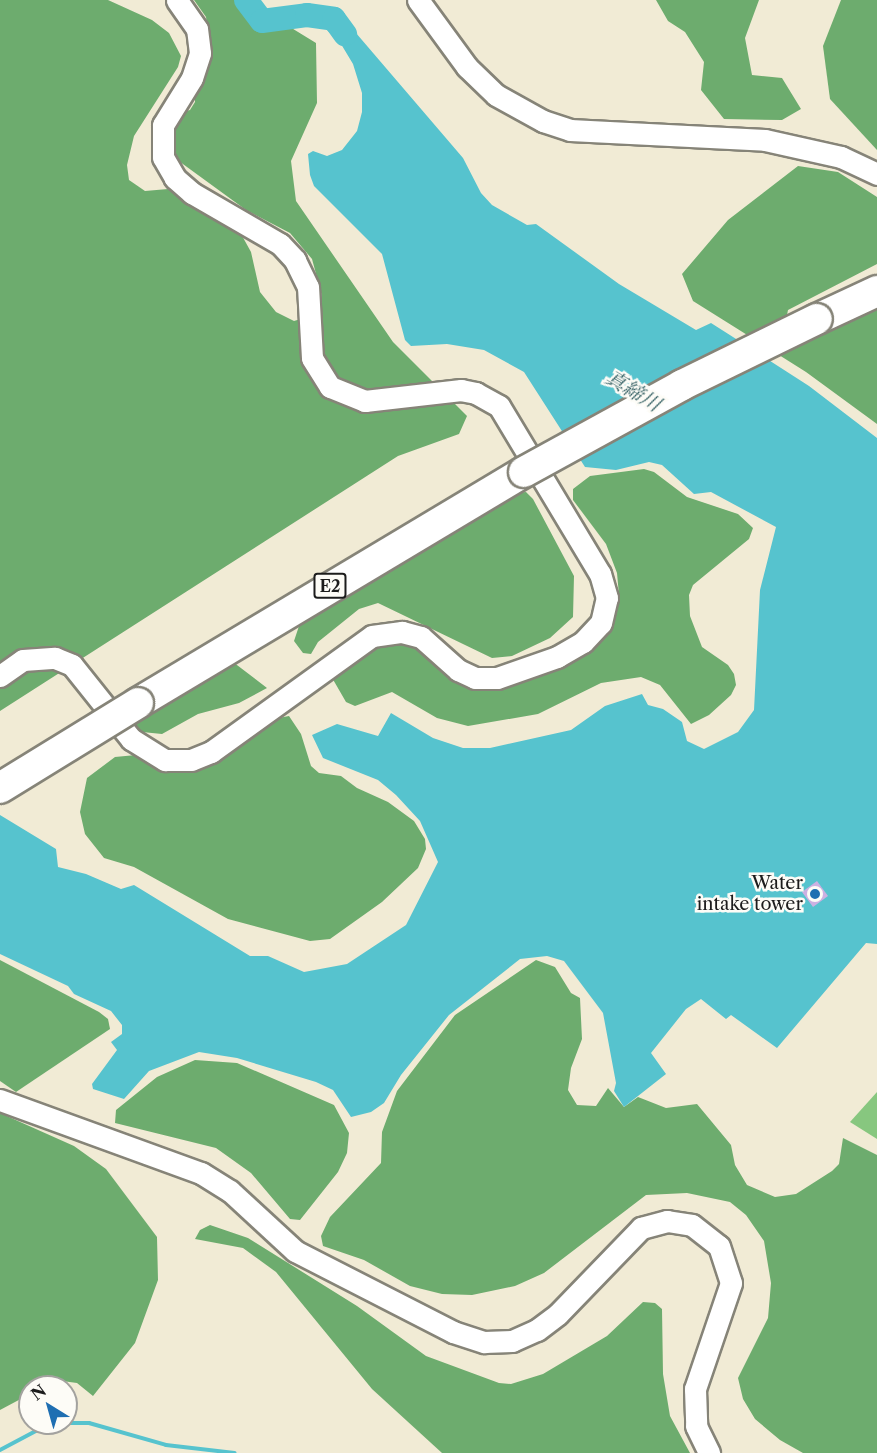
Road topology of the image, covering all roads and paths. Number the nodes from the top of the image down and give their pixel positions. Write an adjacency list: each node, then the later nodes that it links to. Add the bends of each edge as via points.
1 (177, 0): 5 (street, via 197,29 200,53 192,78 163,125 163,157 175,178 192,194 280,244 295,260 308,287 312,358 322,378 337,392 365,401 461,390 489,399 506,413 600,574 607,598 601,623 583,642 557,657 497,678 475,678 458,670 422,638 402,632 372,636 211,752 191,760 165,760 131,739 72,665 43,657 23,660)
2 (418, 0): 3 (street, via 466,67 496,95 543,121 570,130 765,140 841,157)
3 (877, 174)
4 (877, 291): 6 (highway, E2, bridge, via 681,385 524,472)
5 (0, 676)
6 (0, 788)
7 (0, 1100): 8 (street, via 201,1173 230,1191 295,1251 453,1332 484,1342 512,1341 537,1330 558,1314 641,1228 667,1221 692,1225 719,1246 731,1283 694,1389 696,1426)
8 (709, 1453)

